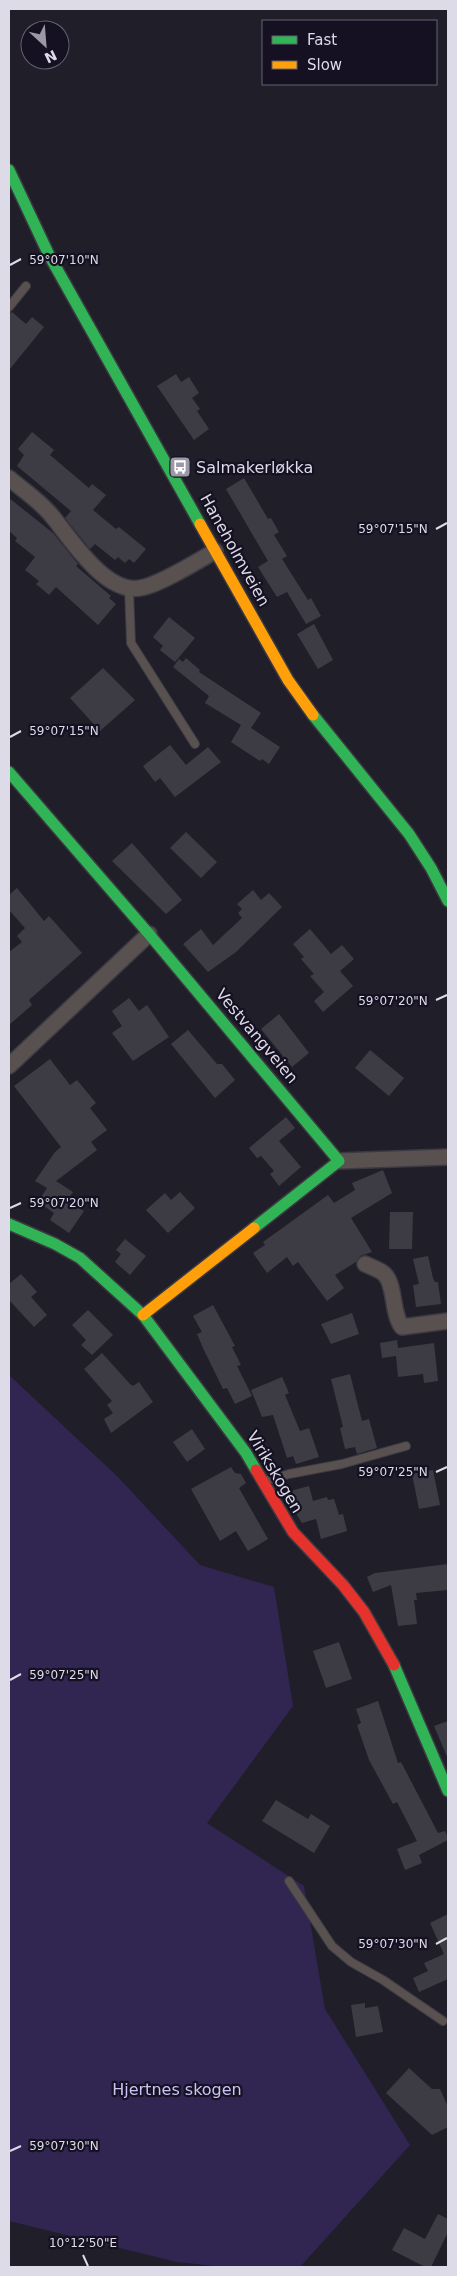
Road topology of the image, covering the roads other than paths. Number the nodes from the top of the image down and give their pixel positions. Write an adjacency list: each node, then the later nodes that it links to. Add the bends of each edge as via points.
1 (9, 170): 2 (street, Haneholmveien)
2 (11, 184): 6 (street, Haneholmveien)
3 (26, 286): 4 (lane)
4 (9, 307)
5 (9, 478): 7 (street, via 52,515 83,556)
6 (216, 551): 7 (street, via 141,588); 10 (street, Haneholmveien, via 288,680 408,834)
7 (129, 589): 8 (lane, via 131,643)
8 (195, 744)
9 (9, 772): 11 (street, Vestvangveien)
10 (448, 901)
11 (149, 934): 12 (street); 14 (street, Vestvangveien)
12 (9, 1066)
13 (448, 1157): 14 (street)
14 (339, 1162): 17 (street)
15 (9, 1224): 17 (street, Virikskogen, via 80,1258)
16 (365, 1264): 18 (street, via 389,1280 394,1308 402,1327)
17 (143, 1315): 20 (street, Virikskogen, via 227,1425)
18 (448, 1321)
19 (406, 1446): 20 (lane)
20 (264, 1481): 21 (street, Virikskogen, via 293,1532 343,1585 384,1643)
21 (448, 1791)
22 (289, 1881): 23 (lane, via 332,1946)
23 (443, 2022)

